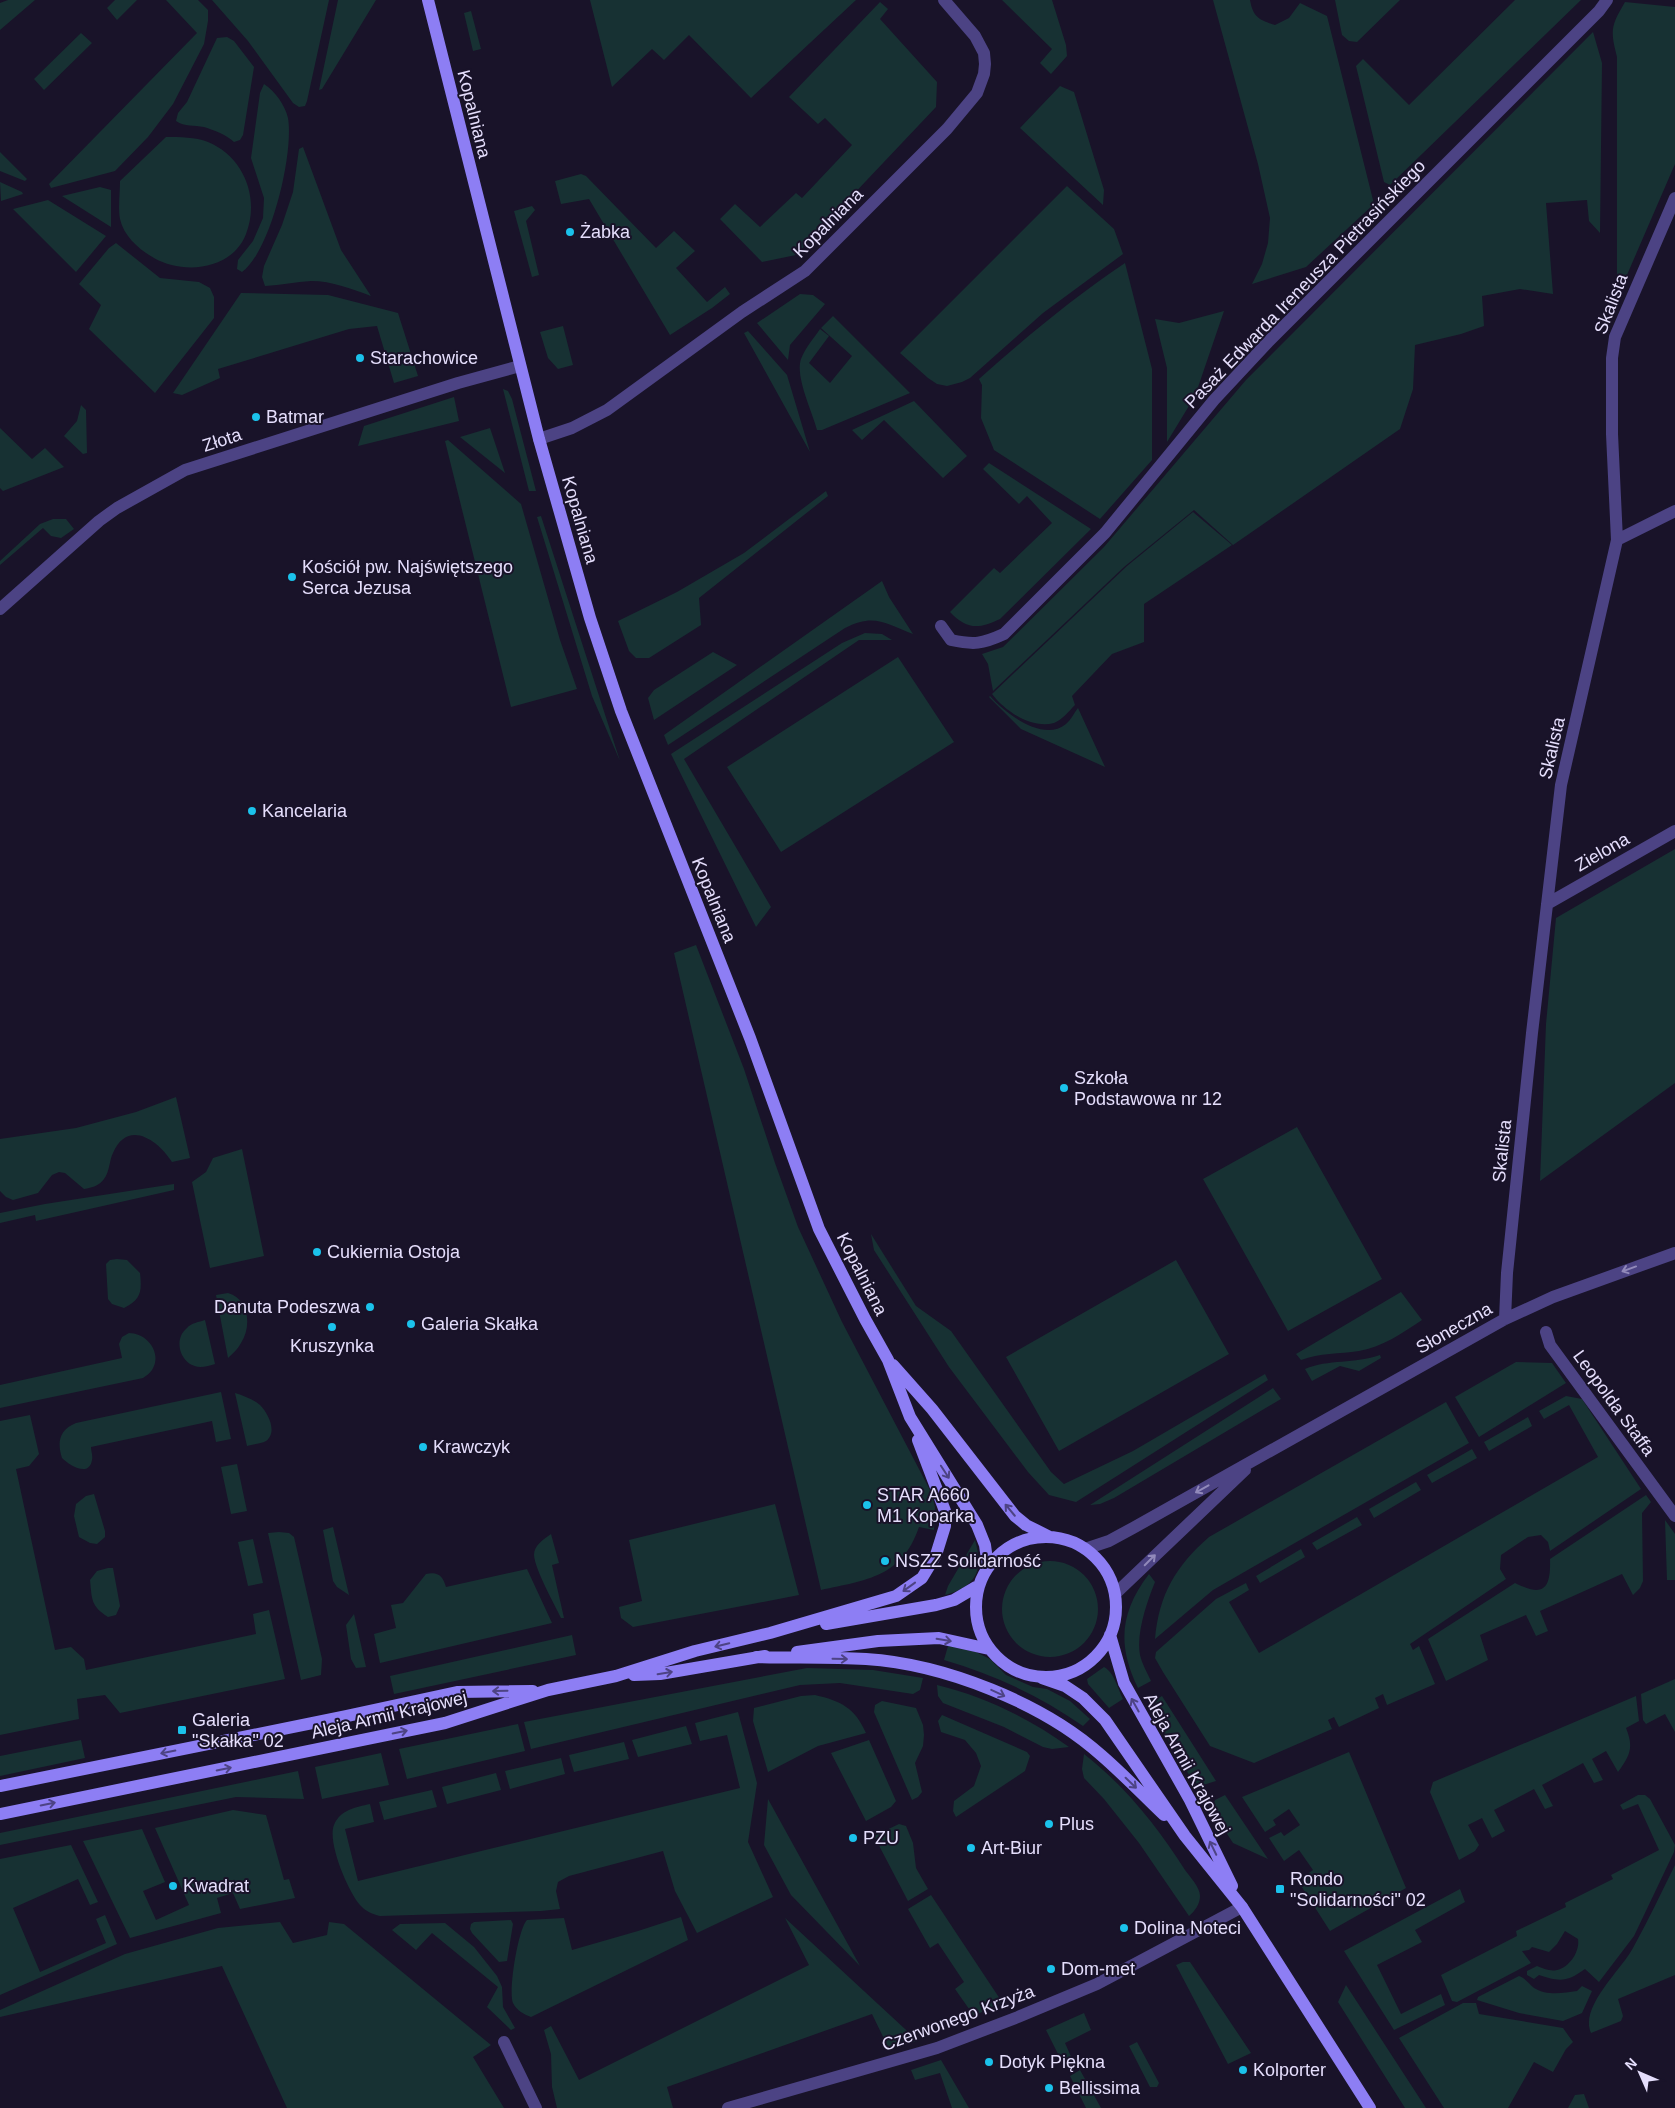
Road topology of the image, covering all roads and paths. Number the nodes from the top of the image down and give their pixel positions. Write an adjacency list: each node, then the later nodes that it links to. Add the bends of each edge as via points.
1 (428, 0): 5 (street, Kopalniana)
2 (944, 0): 6 (street, Kopalniana, via 975,36 984,53 985,64 977,93 947,128 805,271 742,312 607,410 572,428)
3 (1606, 0): 10 (street, Pasaż Edwarda Ireneusza Pietrasińskiego, via 1599,11 1269,341 1214,400 1105,533 1004,634 983,643 962,642 951,640)
4 (1675, 198): 8 (street, Skalista, via 1615,337 1612,434)
5 (520, 366): 6 (street, Kopalniana); 9 (street, Złota, via 184,470 99,521)
6 (539, 439): 16 (street, Kopalniana, via 590,618 621,711 750,1038 819,1229)
7 (1675, 510): 8 (street)
8 (1617, 540): 12 (street, Skalista, via 1561,784)
9 (0, 609)
10 (941, 626)
11 (1675, 830): 12 (street, Zielona)
12 (1547, 904): 14 (street, Skalista, via 1507,1273)
13 (1675, 1253): 14 (street, Słoneczna, one-way to 14, via 1550,1298)
14 (1505, 1319): 18 (street, Słoneczna)
15 (1546, 1332): 19 (street, Leopolda Staffa, via 1550,1345)
16 (888, 1360): 17 (street, Kopalniana); 20 (street, Kopalniana, one-way to 16, via 1015,1516 932,1409)
17 (910, 1417): 22 (street, Kopalniana, one-way to 22, via 977,1525 986,1546); 25 (street, Aleja Armii Krajowej, one-way to 25, via 945,1512 945,1526 936,1556 922,1578 896,1596)
18 (1260, 1456): 21 (street, Słoneczna, one-way to 21, via 1109,1541); 24 (street, Słoneczna, one-way to 18)
19 (1675, 1516)
20 (1050, 1537): 21 (street, via 1070,1540); 22 (street, via 1026,1540 1002,1552)
21 (1085, 1549): 24 (street, via 1104,1568)
22 (988, 1567): 23 (street)
23 (976, 1587): 25 (street, Aleja Armii Krajowej, via 954,1600 936,1605); 27 (street, via 976,1617)
24 (1115, 1594): 26 (street, via 1116,1617)
25 (770, 1633): 29 (street, Aleja Armii Krajowej, one-way to 29, via 695,1651)
26 (1110, 1635): 30 (street, via 1093,1659 1073,1672); 35 (street, Aleja Armii Krajowej, one-way to 26, via 1190,1800 1124,1683)
27 (989, 1649): 28 (street, Aleja Armii Krajowej, one-way to 27, via 878,1641 939,1638); 30 (street, via 1011,1668)
28 (756, 1657): 29 (street, Aleja Armii Krajowej, one-way to 28, via 660,1674); 34 (street, Aleja Armii Krajowej, one-way to 34, via 876,1660 905,1664 979,1684 1039,1712 1083,1740)
29 (616, 1676): 31 (street, Aleja Armii Krajowej)
30 (1042, 1678): 34 (street, Aleja Armii Krajowej, via 1065,1686 1083,1698 1105,1720)
31 (548, 1690): 32 (street, Aleja Armii Krajowej, one-way to 32, via 457,1692); 33 (street, Aleja Armii Krajowej, one-way to 31, via 445,1723)
32 (0, 1786)
33 (0, 1814)
34 (1185, 1836): 35 (street, Aleja Armii Krajowej)
35 (1242, 1908): 38 (street, Czerwonego Krzyża, via 1097,1984 1018,2018 937,2048); 39 (street, Aleja Armii Krajowej)
36 (504, 2042): 37 (street)
37 (536, 2108)
38 (728, 2108)
39 (1370, 2108)

